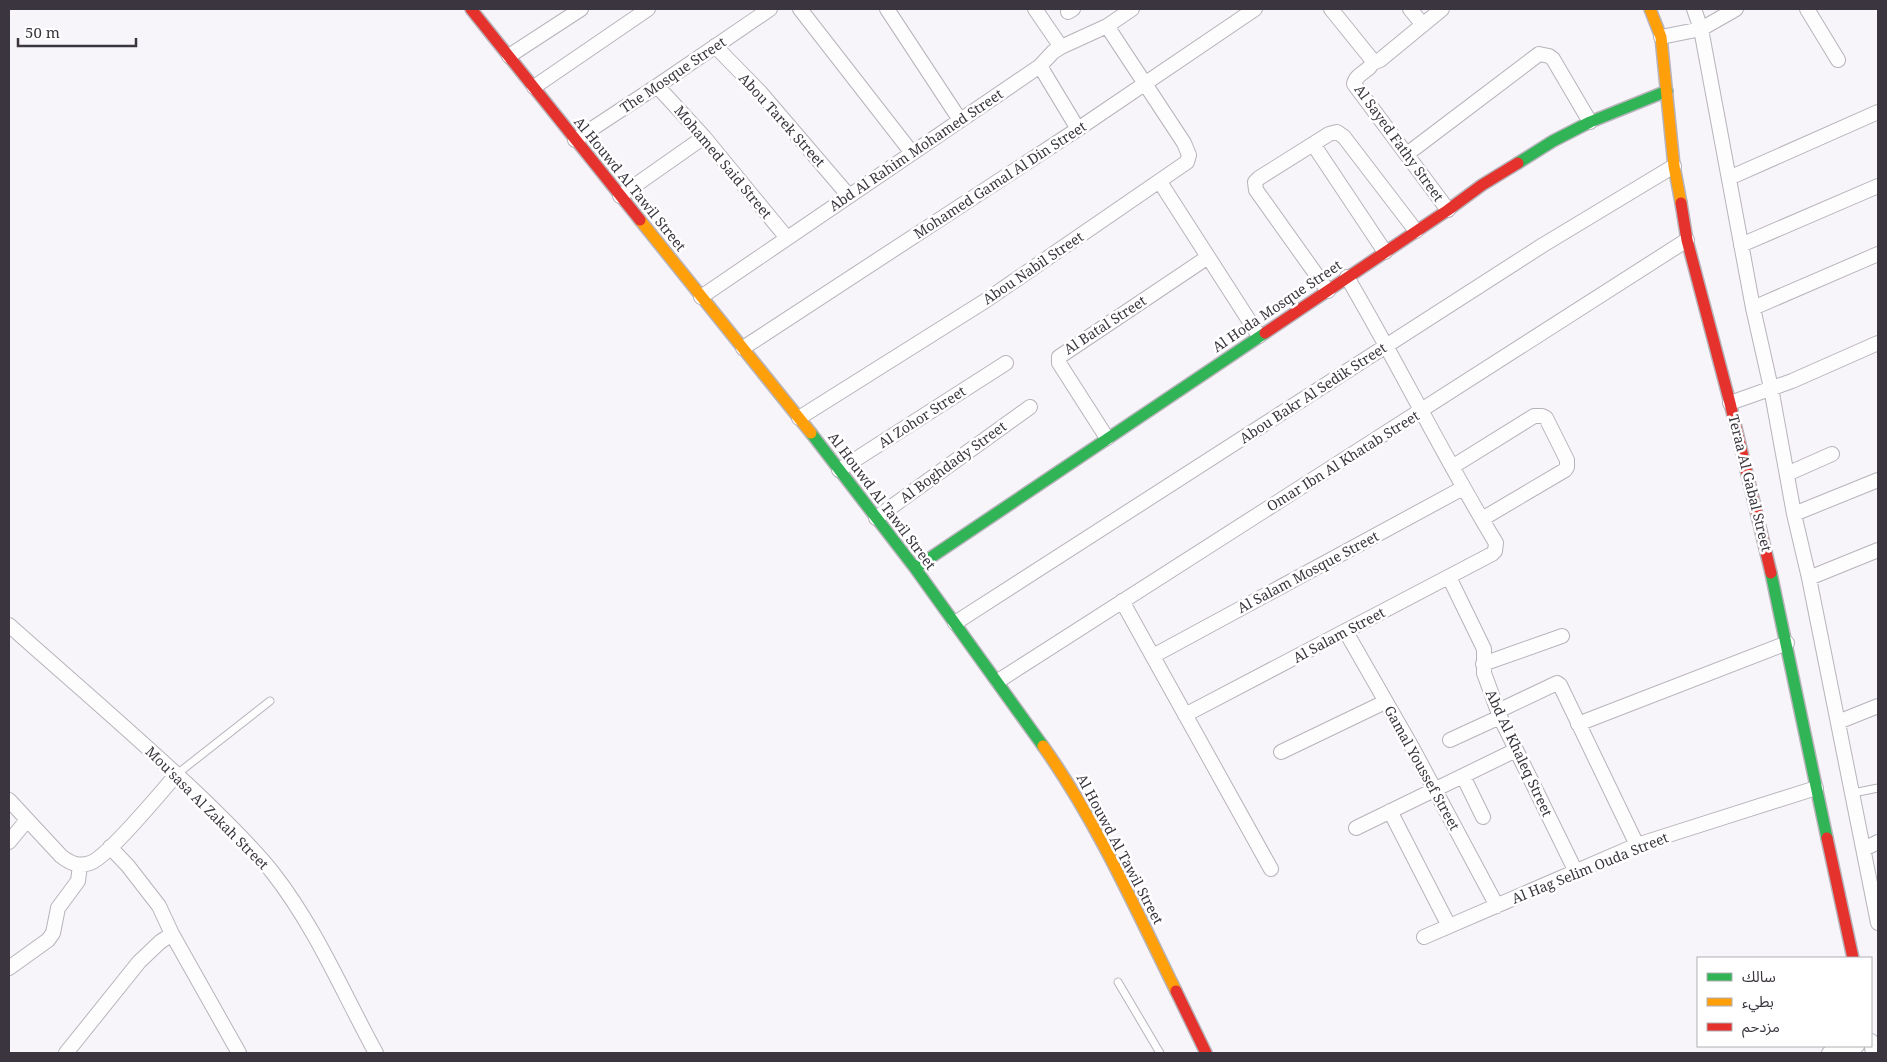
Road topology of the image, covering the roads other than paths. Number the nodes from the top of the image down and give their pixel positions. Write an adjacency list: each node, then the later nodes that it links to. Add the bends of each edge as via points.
1 (581, 9): 23 (street)
2 (648, 9): 29 (street)
3 (770, 9): 21 (street, The Mosque Street)
4 (800, 9): 38 (street)
5 (887, 9): 32 (street)
6 (1035, 9): 22 (street)
7 (1132, 9): 18 (street, Abd Al Rahim Mohamed Street)
8 (1255, 9): 27 (street, Mohamed Gamal Al Din Street)
9 (1331, 9): 25 (street, Al Sayed Fathy Street)
10 (1410, 9): 17 (street)
11 (1442, 9): 17 (street)
12 (1650, 9): 20 (street, Teraa Al Gabal Street)
13 (1694, 9): 19 (street)
14 (1736, 9): 19 (street)
15 (1807, 9): 24 (street)
16 (474, 10): 23 (street, Al Houwd Al Tawil Street)
17 (1423, 25): 25 (street)
18 (1107, 26): 22 (street, Abd Al Rahim Mohamed Street); 27 (street)
19 (1701, 29): 20 (street); 41 (street)
20 (1661, 37): 30 (street, Teraa Al Gabal Street)
21 (715, 46): 28 (street, The Mosque Street); 45 (street, Abou Tarek Street, via 760,92)
22 (1061, 47): 26 (street, Abd Al Rahim Mohamed Street)
23 (508, 56): 29 (street, Al Houwd Al Tawil Street)
24 (1838, 60)
25 (1374, 63): 39 (street, Al Sayed Fathy Street, via 1356,78 1354,84)
26 (1040, 66): 32 (street, Abd Al Rahim Mohamed Street); 34 (street)
27 (1145, 84): 34 (street, Mohamed Gamal Al Din Street); 42 (street, Abou Nabil Street, via 1189,155 1182,167)
28 (657, 86): 35 (street, Mohamed Said Street); 36 (street, The Mosque Street)
29 (534, 87): 36 (street, Al Houwd Al Tawil Street)
30 (1667, 91): 33 (street, Al Hoda Mosque Street); 40 (street, Teraa Al Gabal Street)
31 (1878, 112): 41 (street)
32 (960, 120): 38 (street, Abd Al Rahim Mohamed Street)
33 (1590, 122): 39 (street, via 1552,60 1540,54); 46 (street, Al Hoda Mosque Street, via 1517,162)
34 (1078, 129): 61 (street, Mohamed Gamal Al Din Street)
35 (704, 137): 44 (street); 48 (street, Mohamed Said Street)
36 (575, 140): 44 (street, Al Houwd Al Tawil Street)
37 (1312, 144): 47 (street, via 1333,132 1341,134); 51 (street); 55 (street, via 1255,182 1256,190)
38 (912, 152): 45 (street, Abd Al Rahim Mohamed Street)
39 (1407, 154): 46 (street, Al Sayed Fathy Street)
40 (1674, 166): 49 (street, Teraa Al Gabal Street); 60 (street, Abou Bakr Al Sedik Street)
41 (1729, 178): 50 (street)
42 (1160, 182): 53 (street); 67 (street, Abou Nabil Street, via 985,301)
43 (1878, 186): 50 (street)
44 (620, 196): 56 (street, Al Houwd Al Tawil Street)
45 (849, 196): 48 (street, Abd Al Rahim Mohamed Street)
46 (1448, 210): 47 (street, Al Hoda Mosque Street)
47 (1416, 231): 51 (street, Al Hoda Mosque Street)
48 (787, 238): 56 (street, Abd Al Rahim Mohamed Street)
49 (1687, 240): 64 (street, Teraa Al Gabal Street); 66 (street, Omar Ibn Al Khatab Street)
50 (1741, 245): 57 (street)
51 (1385, 252): 54 (street, Al Hoda Mosque Street)
52 (1878, 254): 57 (street)
53 (1208, 257): 58 (street); 68 (street, Al Batal Street, via 1058,356 1058,363)
54 (1348, 278): 55 (street, Al Hoda Mosque Street); 60 (street)
55 (1328, 291): 58 (street, Al Hoda Mosque Street)
56 (701, 297): 61 (street, Al Houwd Al Tawil Street)
57 (1753, 308): 63 (street)
58 (1258, 336): 68 (street, Al Hoda Mosque Street)
59 (1878, 344): 63 (street)
60 (1387, 345): 66 (street); 83 (street, Abou Bakr Al Sedik Street)
61 (743, 348): 67 (street, Al Houwd Al Tawil Street)
62 (1006, 363): 71 (street, Al Zohor Street)
63 (1771, 388): 64 (street); 72 (street)
64 (1730, 403): 87 (street, Teraa Al Gabal Street)
65 (1030, 407): 76 (street, Al Boghdady Street)
66 (1422, 411): 70 (street); 82 (street, Omar Ibn Al Khatab Street)
67 (799, 418): 71 (street, Al Houwd Al Tawil Street)
68 (1107, 438): 79 (street, Al Hoda Mosque Street)
69 (1832, 454): 72 (street)
70 (1452, 467): 74 (street); 77 (street, via 1534,416 1546,418 1567,460 1567,467)
71 (839, 470): 76 (street, Al Houwd Al Tawil Street)
72 (1787, 474): 75 (street)
73 (1878, 480): 75 (street)
74 (1463, 488): 77 (street); 88 (street, Al Salam Mosque Street)
75 (1794, 514): 81 (street)
76 (876, 518): 79 (street, Al Houwd Al Tawil Street)
77 (1482, 519): 80 (street, Al Salam Street, via 1496,543 1495,551)
78 (1878, 550): 81 (street)
79 (914, 568): 83 (street, Al Houwd Al Tawil Street)
80 (1449, 577): 85 (street, Al Salam Street); 89 (street, Abd Al Khaleq Street, via 1484,649)
81 (1809, 578): 96 (street)
82 (1122, 601): 88 (street); 90 (street, Omar Ibn Al Khatab Street)
83 (955, 623): 90 (street, Al Houwd Al Tawil Street)
84 (9, 625): 101 (street, Mou'sasa Al Zakah Street)
85 (1346, 632): 92 (street, Gamal Youssef Street); 94 (street, Al Salam Street)
86 (1562, 636): 89 (street)
87 (1787, 643): 97 (street); 103 (street, Teraa Al Gabal Street)
88 (1153, 656): 94 (street)
89 (1483, 664): 95 (street, Abd Al Khaleq Street)
90 (998, 681): 133 (street, Al Houwd Al Tawil Street, via 1058,767 1092,823)
91 (270, 701): 101 (lane)
92 (1385, 702): 100 (street); 105 (street, Gamal Youssef Street)
93 (1878, 706): 96 (street)
94 (1185, 714): 118 (street)
95 (1499, 714): 97 (street, via 1558,684); 98 (street); 99 (street, Abd Al Khaleq Street)
96 (1838, 722): 106 (street)
97 (1578, 724): 114 (street)
98 (1450, 740)
99 (1516, 750): 102 (street); 119 (street, Abd Al Khaleq Street)
100 (1281, 752)
101 (177, 774): 115 (street); 131 (street, Mou'sasa Al Zakah Street, via 273,873 298,908)
102 (1463, 776): 105 (street); 109 (street)
103 (1816, 788): 114 (street, Al Hag Selim Ouda Street); 125 (street, Teraa Al Gabal Street)
104 (1878, 788): 106 (lane)
105 (1434, 790): 108 (street); 120 (street, Gamal Youssef Street)
106 (1852, 794): 116 (street)
107 (9, 800): 110 (street)
108 (1390, 811): 111 (street); 122 (street)
109 (1483, 817)
110 (27, 820): 112 (street); 117 (street, via 61,856)
111 (1356, 828)
112 (9, 842)
113 (1878, 842): 116 (street)
114 (1637, 845): 119 (street, Al Hag Selim Ouda Street)
115 (110, 847): 117 (street, via 97,860); 123 (street, via 159,906)
116 (1864, 849): 121 (street)
117 (80, 865): 126 (street, via 78,880 58,908 53,933)
118 (1271, 869)
119 (1576, 872): 120 (street, Al Hag Selim Ouda Street)
120 (1497, 906): 122 (street, Al Hag Selim Ouda Street)
121 (1878, 922)
122 (1449, 926): 124 (street, Al Hag Selim Ouda Street)
123 (172, 934): 129 (street, via 138,962); 130 (street)
124 (1424, 936)
125 (1853, 957)
126 (9, 968)
127 (1118, 982): 132 (lane)
128 (1853, 1047): 134 (street)
129 (66, 1053)
130 (239, 1053)
131 (376, 1053)
132 (1160, 1053)
133 (1206, 1053)
134 (1829, 1053)

